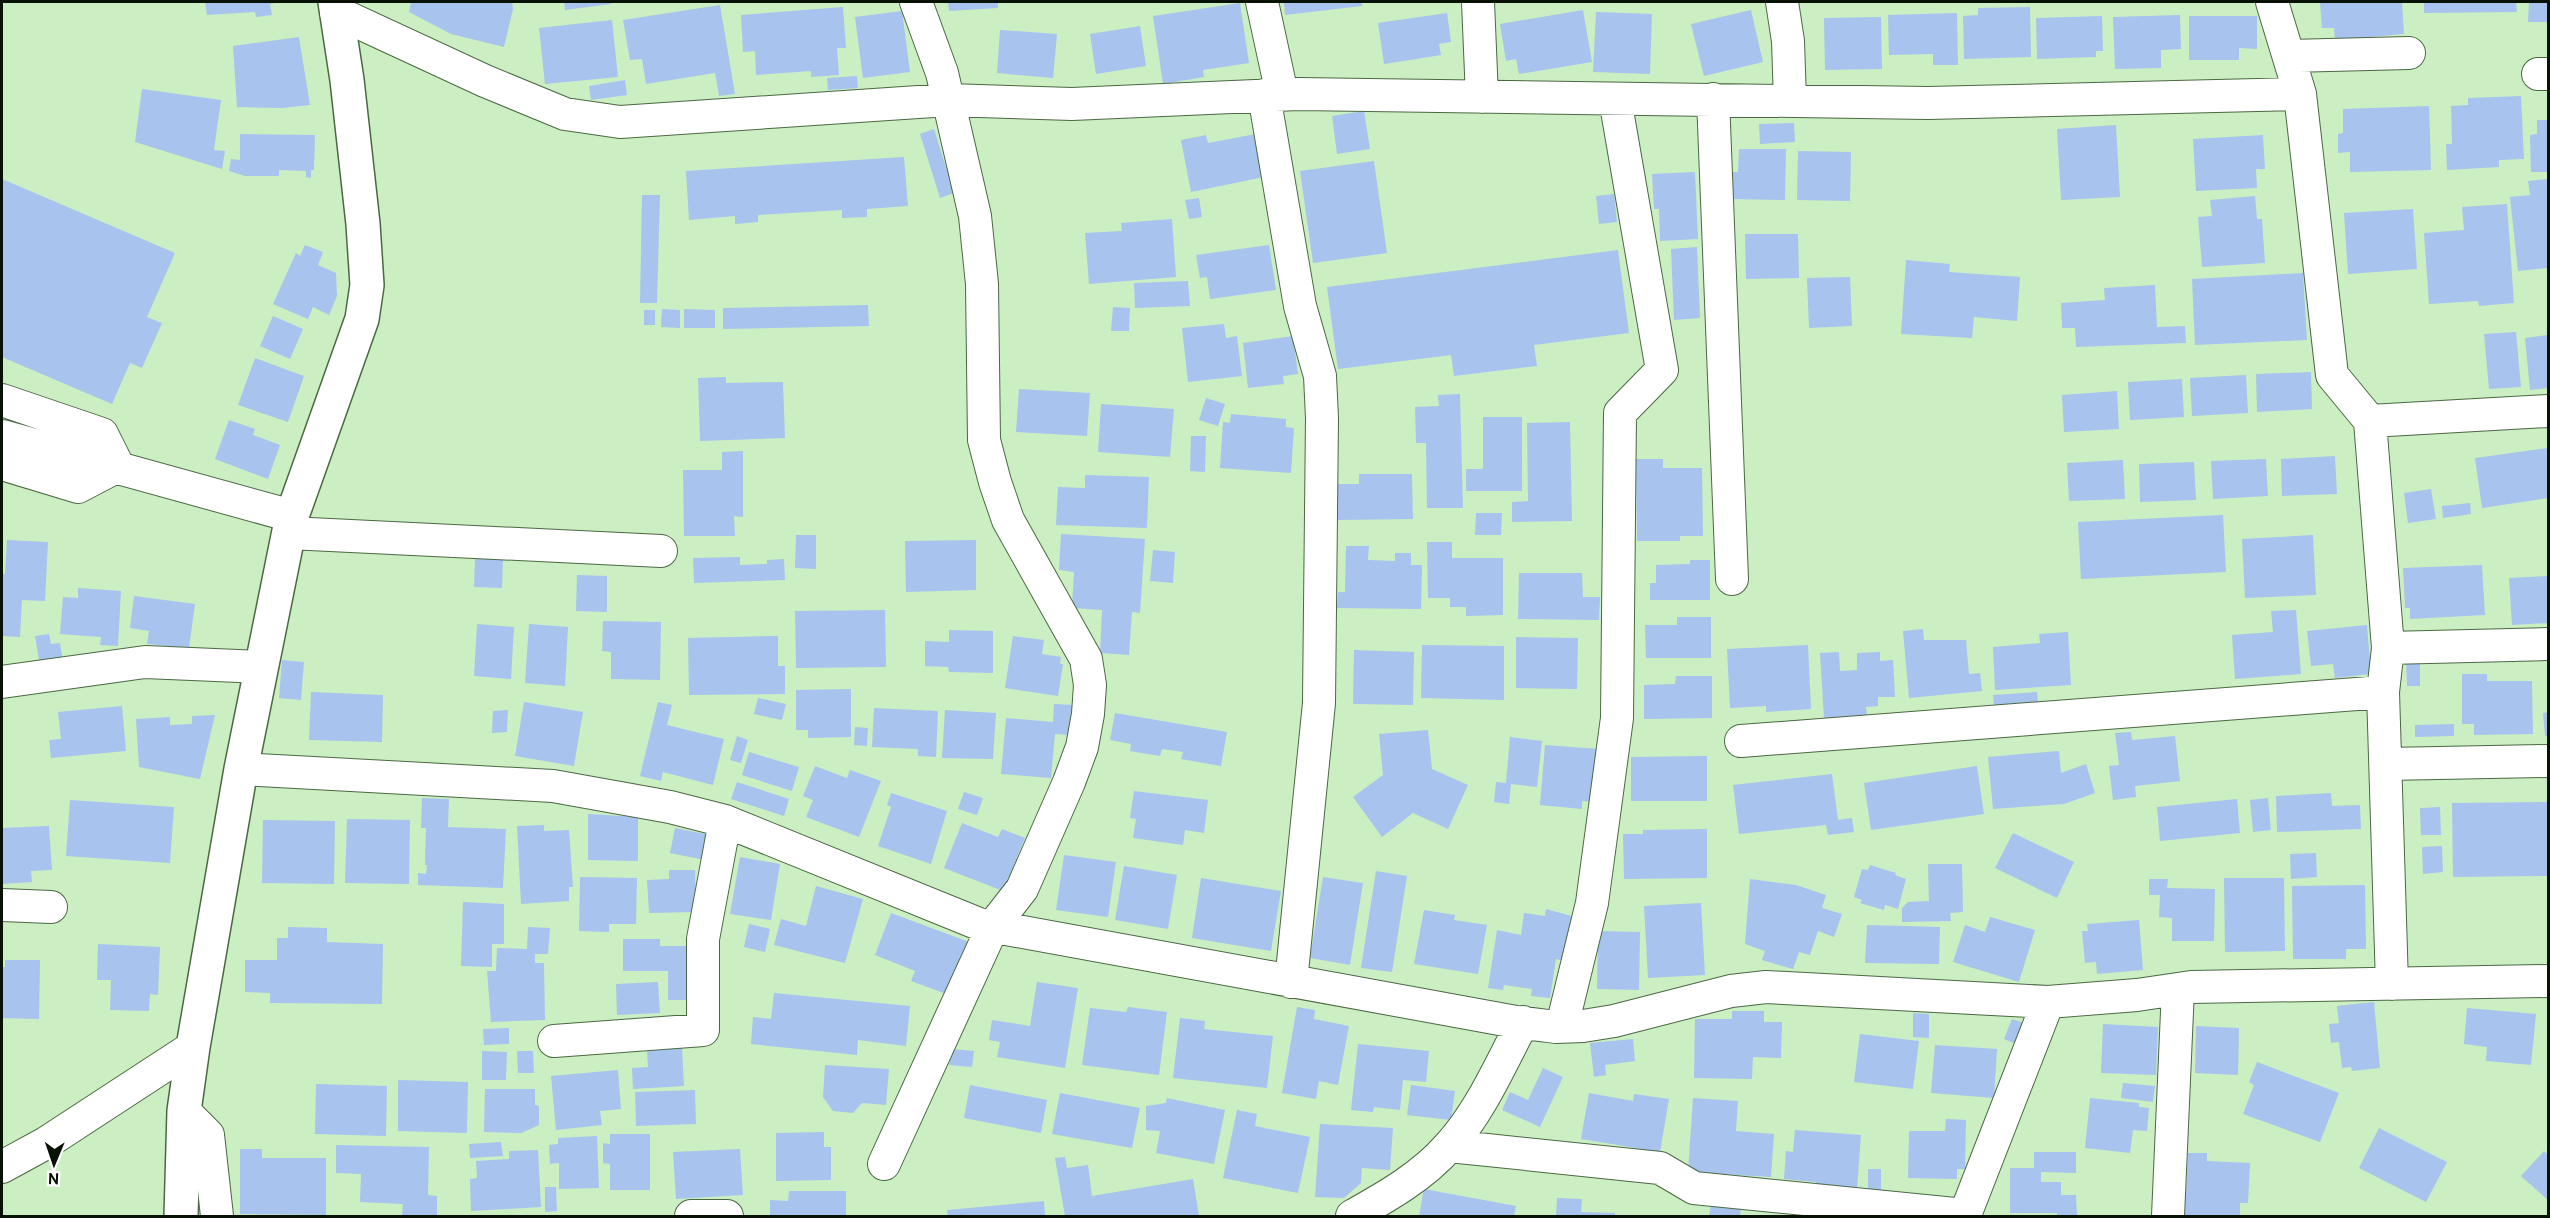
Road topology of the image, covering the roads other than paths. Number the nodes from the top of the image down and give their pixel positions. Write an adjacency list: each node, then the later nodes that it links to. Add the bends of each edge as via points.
1 (916, 2): 14 (street)
2 (1262, 2): 10 (street)
3 (1478, 2): 11 (street)
4 (1782, 2): 15 (street)
5 (2272, 2): 8 (street)
6 (336, 7): 14 (street, via 485,81 565,114 621,122); 22 (street, via 367,285 362,319)
7 (2409, 53): 8 (street)
8 (2289, 56): 9 (street)
9 (2300, 94): 15 (street, via 1928,103); 18 (street, via 2332,375)
10 (1273, 95): 11 (street); 14 (street, via 1072,104); 39 (street, via 1300,306 1320,376 1322,418 1319,703)
11 (1482, 97): 12 (street)
12 (1615, 99): 13 (street); 44 (street, via 1662,370 1620,413 1617,718 1592,903)
13 (1713, 99): 15 (street); 24 (street)
14 (948, 100): 37 (street, via 975,216 982,284 984,440 1008,520 1086,659 1090,685 1082,747 1068,782 1022,889)
15 (1790, 101)
16 (2, 400): 21 (street, via 102,434)
17 (2548, 411): 18 (street)
18 (2370, 422): 26 (street)
19 (2, 435): 21 (street)
20 (2, 464): 21 (street, via 78,487)
21 (118, 466): 22 (street)
22 (290, 525): 23 (street); 27 (street)
23 (661, 551)
24 (1731, 579)
25 (2548, 644): 26 (street)
26 (2388, 648): 29 (street)
27 (261, 667): 28 (street, via 145,662); 33 (street)
28 (2, 682)
29 (2384, 692): 30 (street); 32 (street)
30 (1741, 741)
31 (2548, 761): 32 (street)
32 (2386, 764): 40 (street)
33 (241, 769): 34 (street, via 553,786); 46 (street)
34 (725, 821): 37 (street, via 979,924); 45 (street, via 703,939 703,1030)
35 (2, 905): 36 (street)
36 (51, 907)
37 (993, 926): 39 (street); 49 (street)
38 (2548, 981): 40 (street)
39 (1292, 982): 43 (street)
40 (2392, 984): 41 (street)
41 (2178, 989): 42 (street); 56 (street)
42 (2048, 1002): 44 (street, via 1766,987 1731,991 1614,1021); 48 (street, via 1965,1215 1694,1188 1660,1168)
43 (1523, 1022): 44 (street); 48 (street, via 1481,1099)
44 (1562, 1026)
45 (554, 1041)
46 (192, 1047): 47 (street); 50 (street, via 46,1143)
47 (184, 1111): 51 (street); 52 (street, via 207,1135)
48 (1449, 1146): 55 (street, via 1398,1189)
49 (884, 1164)
50 (2, 1167)
51 (181, 1216)
52 (217, 1216)
53 (691, 1216): 54 (street)
54 (727, 1216)
55 (1352, 1216)
56 (2168, 1216)

